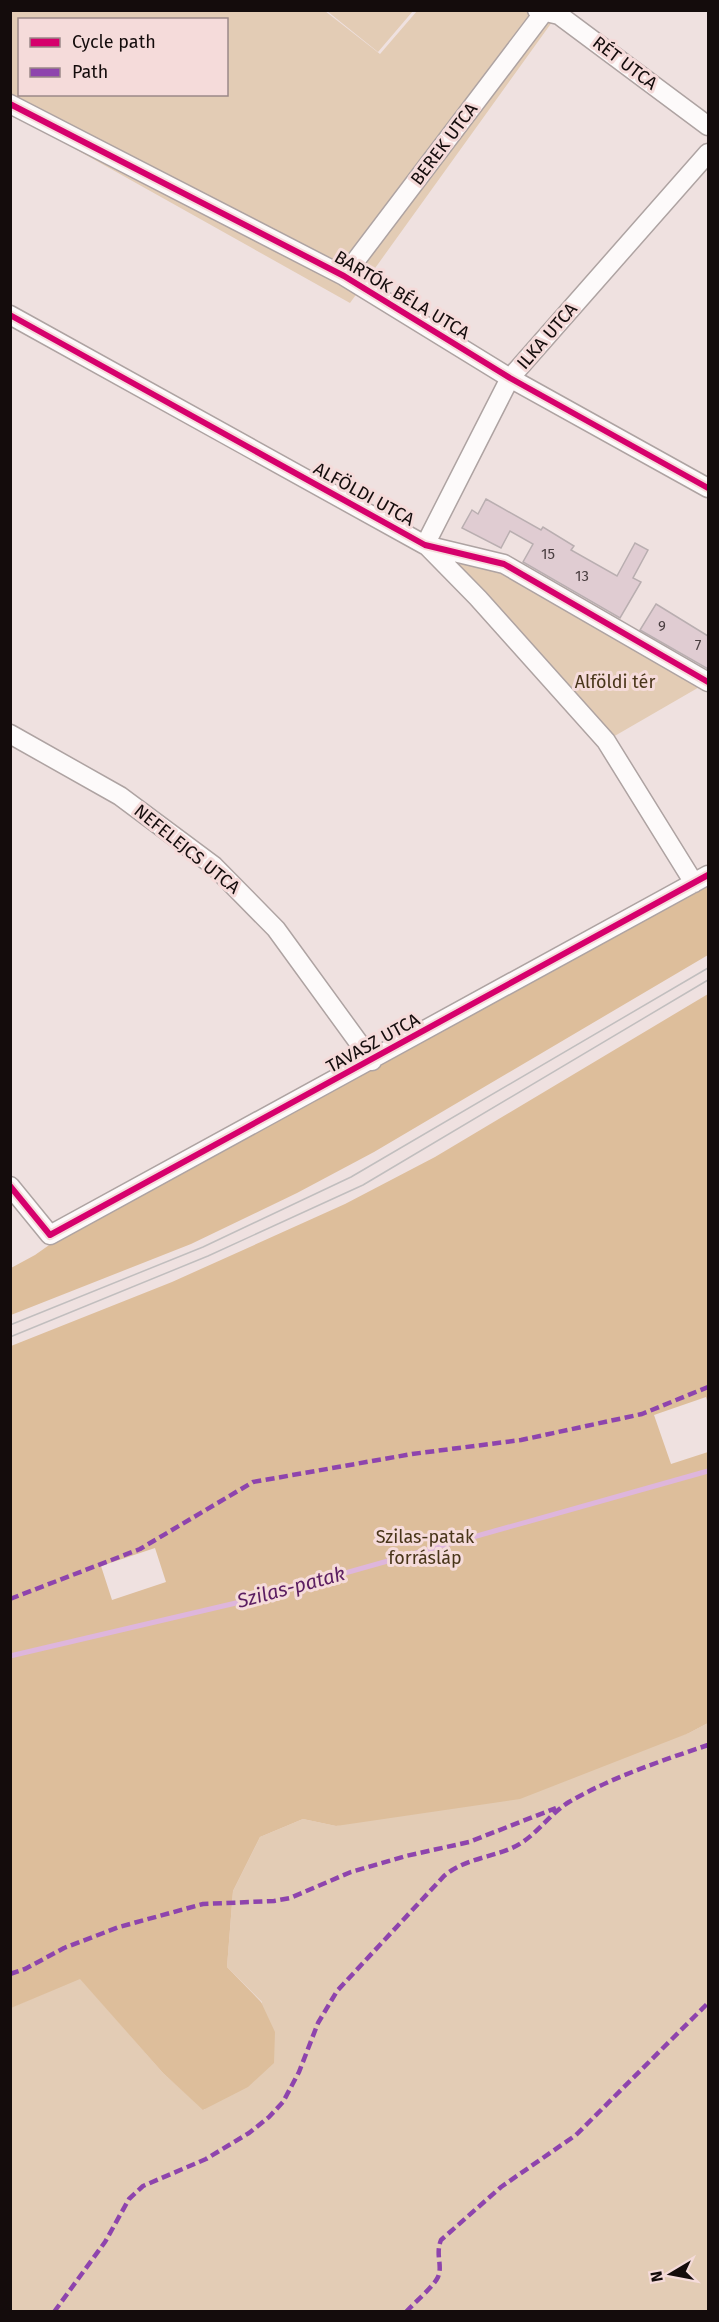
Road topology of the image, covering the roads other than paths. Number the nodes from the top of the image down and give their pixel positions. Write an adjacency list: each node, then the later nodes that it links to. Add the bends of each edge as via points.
1 (541, 11): 3 (street, RÉT UTCA, via 559,15); 5 (street, BEREK UTCA)
2 (10, 104): 5 (street, BARTÓK BÉLA UTCA)
3 (708, 126)
4 (708, 153): 7 (street, ILKA UTCA)
5 (344, 276): 7 (street, BARTÓK BÉLA UTCA)
6 (10, 315): 9 (street, ALFÖLDI UTCA)
7 (510, 378): 8 (street, BARTÓK BÉLA UTCA); 9 (street, ILKA UTCA)
8 (708, 489)
9 (425, 545): 10 (street, ALFÖLDI UTCA, via 504,564); 12 (street, ALFÖLDI UTCA, via 606,741)
10 (708, 682)
11 (10, 734): 13 (street, NEFELEJCS UTCA, via 120,796 214,866 276,929)
12 (701, 879): 13 (street, TAVASZ UTCA)
13 (372, 1061): 14 (street, TAVASZ UTCA, via 50,1235)
14 (10, 1186)

